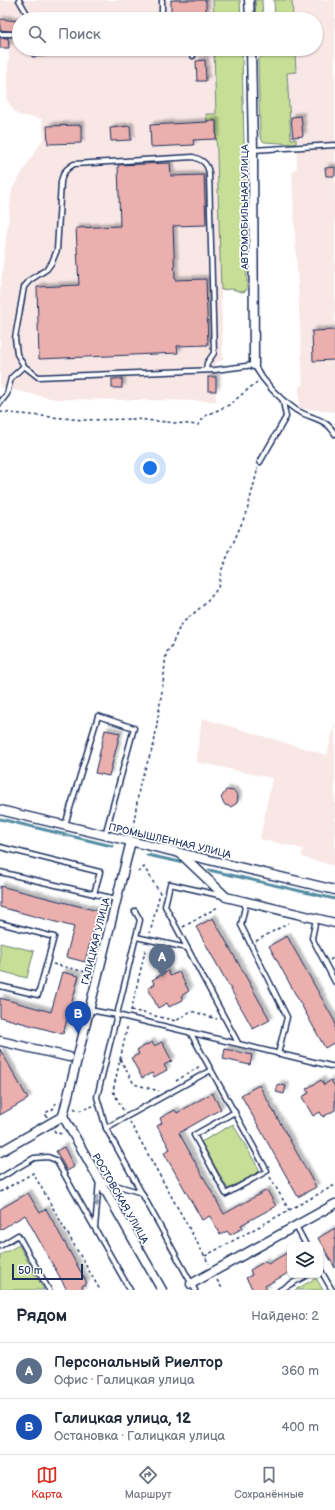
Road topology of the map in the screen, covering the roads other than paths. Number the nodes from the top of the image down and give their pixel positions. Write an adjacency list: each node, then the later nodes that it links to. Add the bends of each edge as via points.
1 (19, 0): 4 (lane)
2 (162, 0): 5 (lane)
3 (249, 0): 6 (street)
4 (26, 12)
5 (162, 12)
6 (250, 12)
7 (0, 34): 8 (lane)
8 (12, 34)
9 (250, 56): 11 (street, АВТОМОБИЛЬНАЯ УЛИЦА)
10 (335, 145): 11 (lane)
11 (254, 150): 12 (street, АВТОМОБИЛЬНАЯ УЛИЦА)
12 (254, 365): 14 (lane); 15 (lane, via 269,388)
13 (24, 366): 14 (lane, via 38,377); 14 (lane, via 17,354 15,338 24,287 47,269 57,250 61,182 64,171 74,164 193,157 205,163 209,174 214,353 207,362); 16 (lane, via 11,378 7,394)
14 (206, 370)
15 (283, 401): 17 (lane, via 298,411); 19 (lane, via 286,417)
16 (0, 403)
17 (333, 426): 18 (lane)
18 (335, 434)
19 (260, 462)
20 (0, 810): 21 (street, ПРОМЫШЛЕННАЯ УЛИЦА)
21 (65, 826): 22 (street, ПРОМЫШЛЕННАЯ УЛИЦА); 22 (lane, via 98,716 134,728)
22 (105, 835): 23 (street, ПРОМЫШЛЕННАЯ УЛИЦА)
23 (130, 841): 25 (street, ПРОМЫШЛЕННАЯ УЛИЦА); 30 (street, ГАЛИЦКАЯ УЛИЦА)
24 (0, 847): 28 (lane, via 100,872)
25 (180, 853): 27 (street, ПРОМЫШЛЕННАЯ УЛИЦА); 29 (street)
26 (0, 872): 28 (lane)
27 (335, 890)
28 (94, 894): 30 (lane)
29 (226, 897): 31 (street); 37 (lane, via 170,884 165,906)
30 (116, 900): 40 (street, ГАЛИЦКАЯ УЛИЦА)
31 (246, 902): 33 (street); 45 (lane, via 241,925 287,1017)
32 (135, 911): 36 (lane, via 140,920)
33 (316, 918): 35 (street); 38 (lane, via 312,938)
34 (0, 923): 39 (lane, via 54,937 38,995)
35 (335, 923)
36 (136, 937): 37 (lane); 41 (lane)
37 (187, 948): 44 (lane)
38 (335, 982)
39 (0, 986)
40 (89, 1010): 41 (lane); 46 (street, ГАЛИЦКАЯ УЛИЦА)
41 (117, 1015): 42 (lane); 51 (lane, via 97,1097)
42 (190, 1032): 44 (lane); 48 (lane)
43 (0, 1041): 46 (street)
44 (238, 1043): 45 (lane)
45 (278, 1054): 47 (lane)
46 (73, 1058): 50 (street, ГАЛИЦКАЯ УЛИЦА)
47 (335, 1067)
48 (212, 1070): 49 (lane); 51 (lane)
49 (235, 1112): 49 (lane, via 194,1135 226,1194 267,1172)
50 (63, 1116): 52 (street); 54 (street, РОСТОВСКАЯ УЛИЦА)
51 (106, 1128): 55 (lane)
52 (0, 1152)
53 (0, 1178): 58 (lane, via 34,1158 48,1157 56,1160)
54 (99, 1180): 55 (lane); 58 (lane, one-way to 58); 66 (street, РОСТОВСКАЯ УЛИЦА)
55 (142, 1193): 63 (lane)
56 (335, 1204): 57 (street)
57 (295, 1226): 59 (lane); 63 (street, via 213,1272)
58 (95, 1228): 65 (lane)
59 (304, 1242)
60 (0, 1246): 64 (lane, via 18,1235)
61 (323, 1274): 68 (lane)
62 (302, 1278): 67 (lane)
63 (193, 1287)
64 (49, 1290)
65 (130, 1290)
66 (162, 1290)
67 (280, 1290)
68 (332, 1290)

